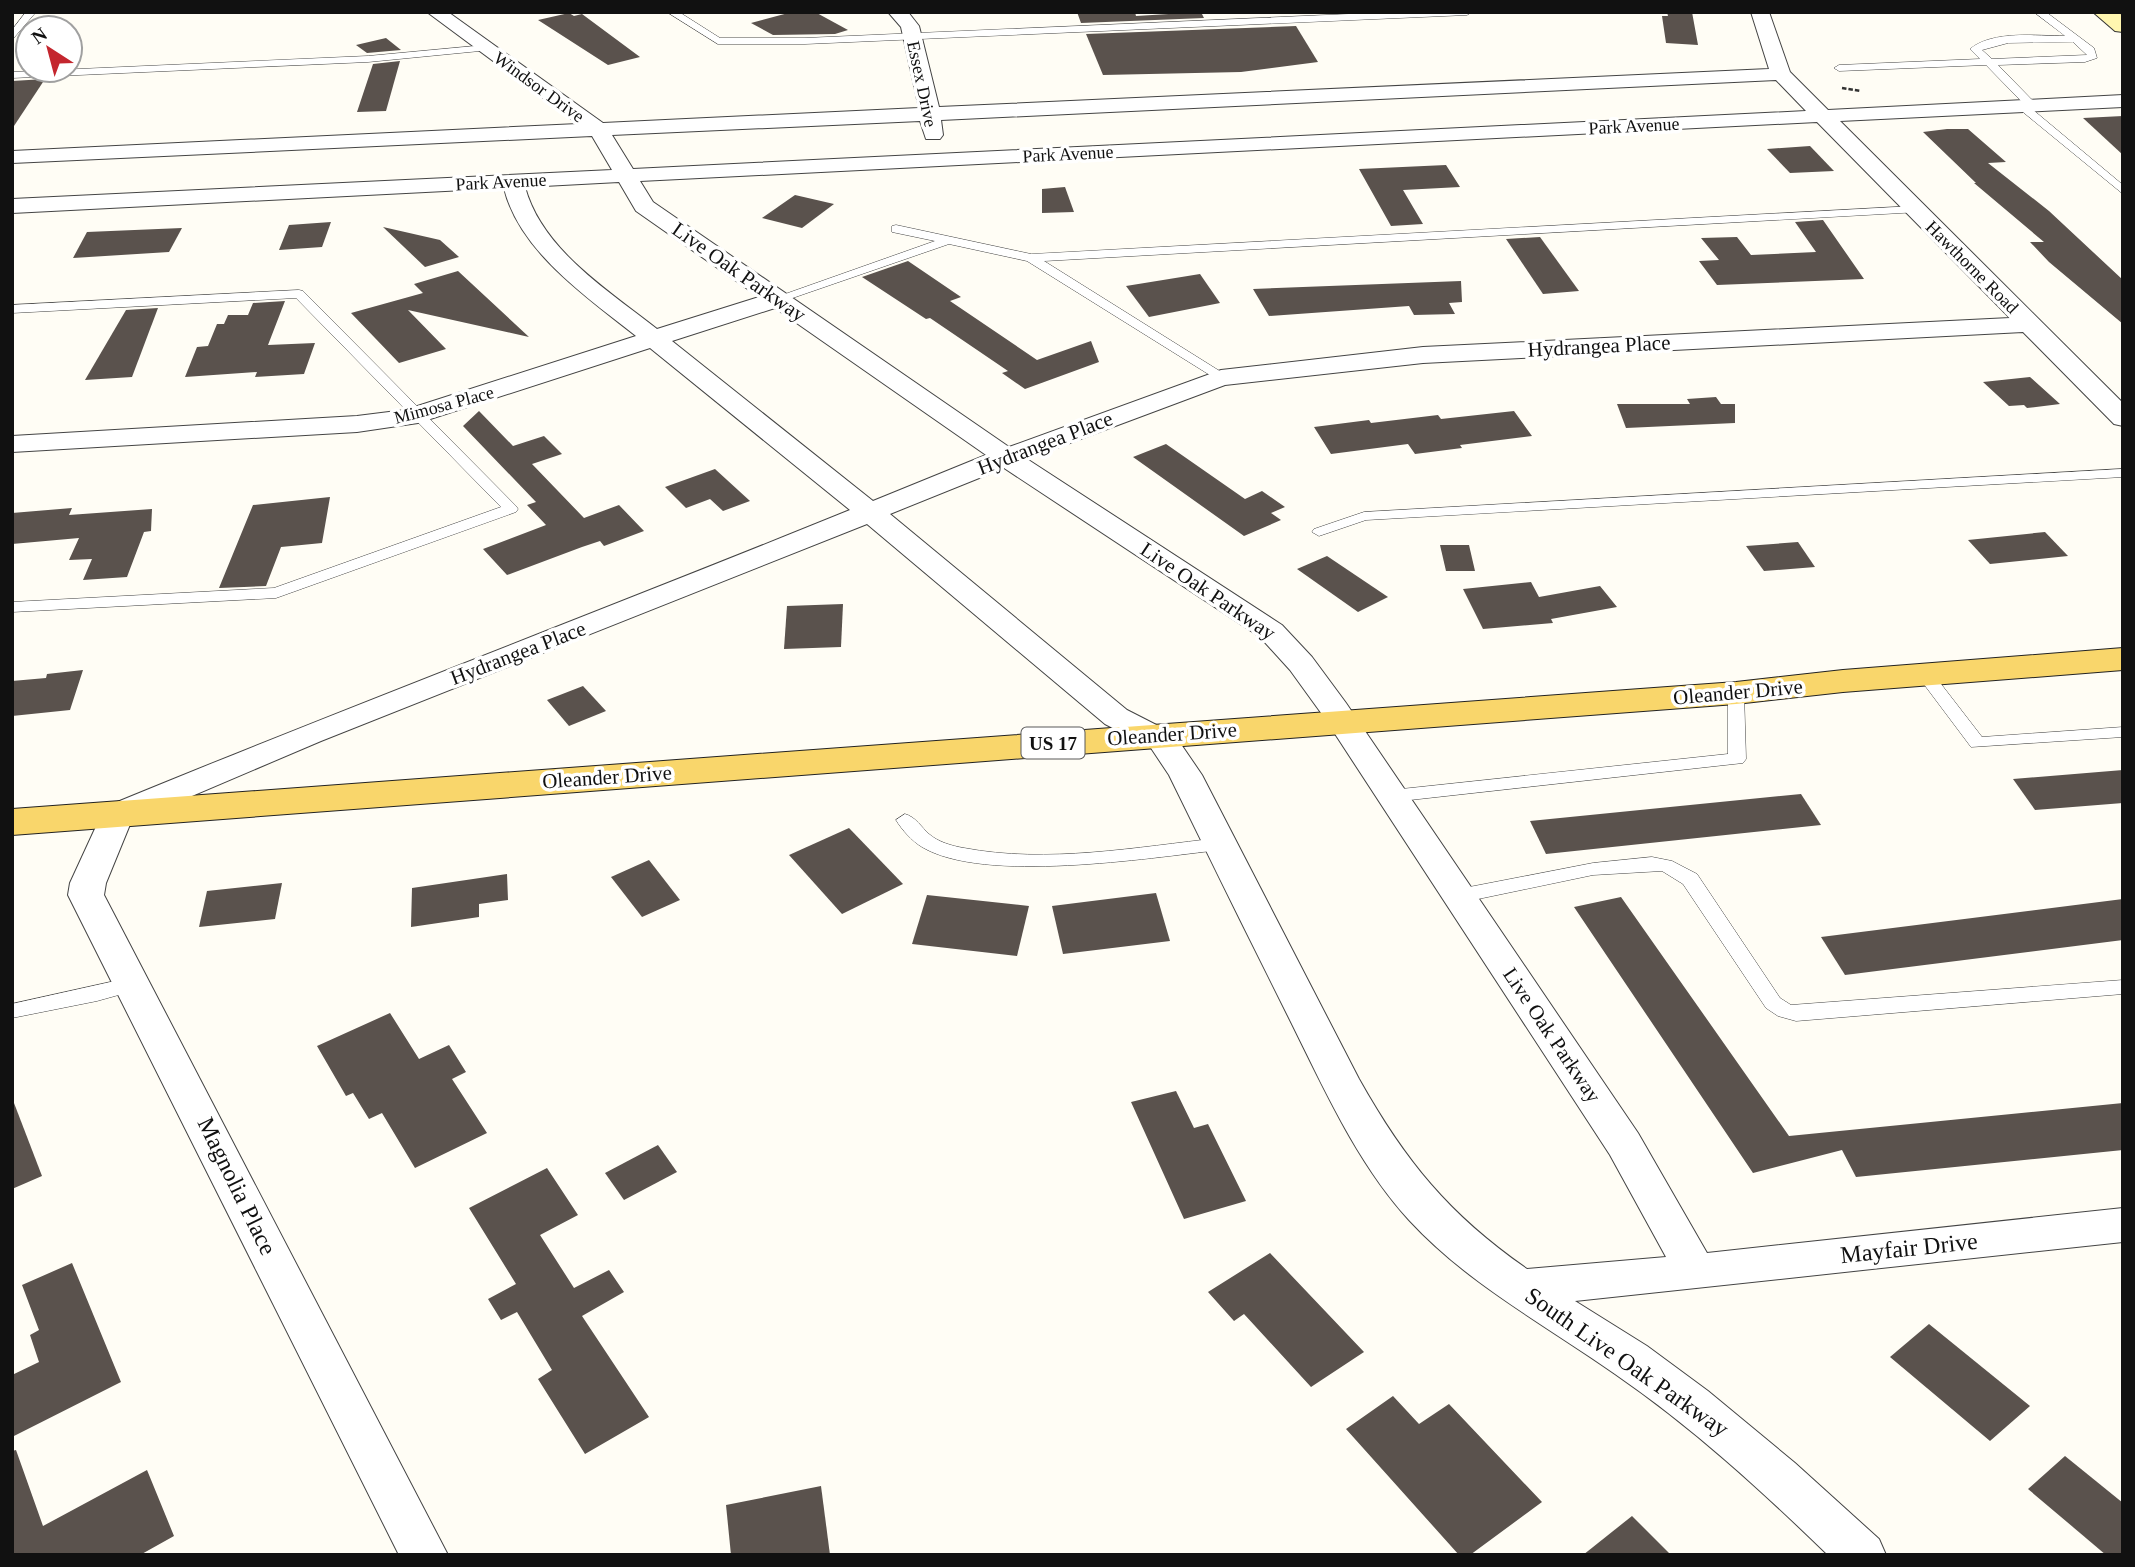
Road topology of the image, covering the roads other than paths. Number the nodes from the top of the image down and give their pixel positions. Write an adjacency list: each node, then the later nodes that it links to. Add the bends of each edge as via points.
1 (31, 12): 11 (lane)
2 (436, 12): 13 (street, Windsor Drive)
3 (672, 12): 10 (lane, via 718,40)
4 (897, 12): 10 (street, Essex Drive, via 910,26)
5 (1467, 12): 10 (lane)
6 (1760, 12): 16 (street)
7 (2039, 12): 12 (lane)
8 (2104, 12): 9 (main road)
9 (2123, 26)
10 (911, 36): 20 (street, Essex Drive)
11 (12, 37)
12 (2075, 39): 14 (lane, via 1982,44 1975,49); 14 (lane, via 2093,56)
13 (486, 48): 17 (lane, via 368,59); 22 (street, Windsor Drive)
14 (1989, 62): 15 (lane); 19 (lane)
15 (1839, 68)
16 (1781, 74): 20 (street); 21 (street, Hawthorne Road)
17 (12, 75)
18 (2121, 103): 19 (street, Park Avenue)
19 (2027, 106): 21 (street, Park Avenue); 27 (lane)
20 (930, 115): 22 (street); 24 (street, Essex Drive)
21 (1821, 116): 24 (street, Park Avenue); 29 (street, Hawthorne Road)
22 (599, 130): 23 (street); 25 (street, Windsor Drive)
23 (12, 157)
24 (936, 161): 25 (street, Park Avenue)
25 (625, 177): 26 (street, Park Avenue); 33 (street, Live Oak Parkway, via 644,206)
26 (513, 181): 28 (street, Park Avenue); 36 (street, via 518,201 553,254)
27 (2123, 191)
28 (12, 206)
29 (1915, 210): 32 (lane); 35 (street, Hawthorne Road)
30 (895, 229): 31 (lane)
31 (947, 240): 32 (lane); 33 (lane)
32 (1031, 258): 37 (lane)
33 (777, 299): 36 (street, Mimosa Place); 41 (street, Live Oak Parkway)
34 (12, 309): 38 (lane, via 299,294)
35 (2031, 324): 37 (street, Hydrangea Place, via 1423,355); 39 (street, Hawthorne Road)
36 (653, 339): 38 (street, Mimosa Place); 43 (street)
37 (1221, 377): 41 (street, Hydrangea Place)
38 (420, 414): 40 (street, Mimosa Place, via 356,424); 45 (lane, via 511,509 276,593)
39 (2123, 418)
40 (12, 444)
41 (1006, 457): 43 (street, Hydrangea Place); 49 (street, Live Oak Parkway, via 1270,631 1309,672)
42 (2123, 473): 44 (lane, via 1364,516)
43 (869, 513): 51 (street, via 1116,717); 53 (street, Hydrangea Place)
44 (1319, 532)
45 (12, 607)
46 (2123, 659): 47 (main road, Oleander Drive / US 17)
47 (1925, 675): 48 (main road, Oleander Drive / US 17); 50 (lane, via 1977,743)
48 (1737, 693): 49 (main road, Oleander Drive / US 17); 52 (lane, via 1737,759)
49 (1343, 722): 51 (main road, Oleander Drive / US 17); 52 (street, Live Oak Parkway)
50 (2123, 732)
51 (1152, 736): 53 (main road, Oleander Drive / US 17); 56 (street, via 1163,741 1185,775)
52 (1392, 796): 57 (street, Live Oak Parkway)
53 (117, 815): 55 (main road, Oleander Drive / US 17); 58 (street, Magnolia Place, via 86,895)
54 (905, 820): 56 (lane, via 931,845 979,858 1067,858)
55 (12, 822)
56 (1220, 844): 63 (street, via 1345,1091 1402,1181 1468,1250)
57 (1459, 896): 59 (lane, via 1593,869 1666,865 1690,878 1773,1003 1796,1014); 62 (street, Live Oak Parkway, via 1624,1144)
58 (133, 984): 60 (lane); 64 (street, Magnolia Place)
59 (2123, 987)
60 (12, 1011)
61 (2123, 1225): 62 (street, Mayfair Drive)
62 (1696, 1272): 63 (street, South Live Oak Parkway)
63 (1518, 1288): 65 (street, South Live Oak Parkway, via 1631,1360 1716,1422)
64 (424, 1555)
65 (1862, 1555)

